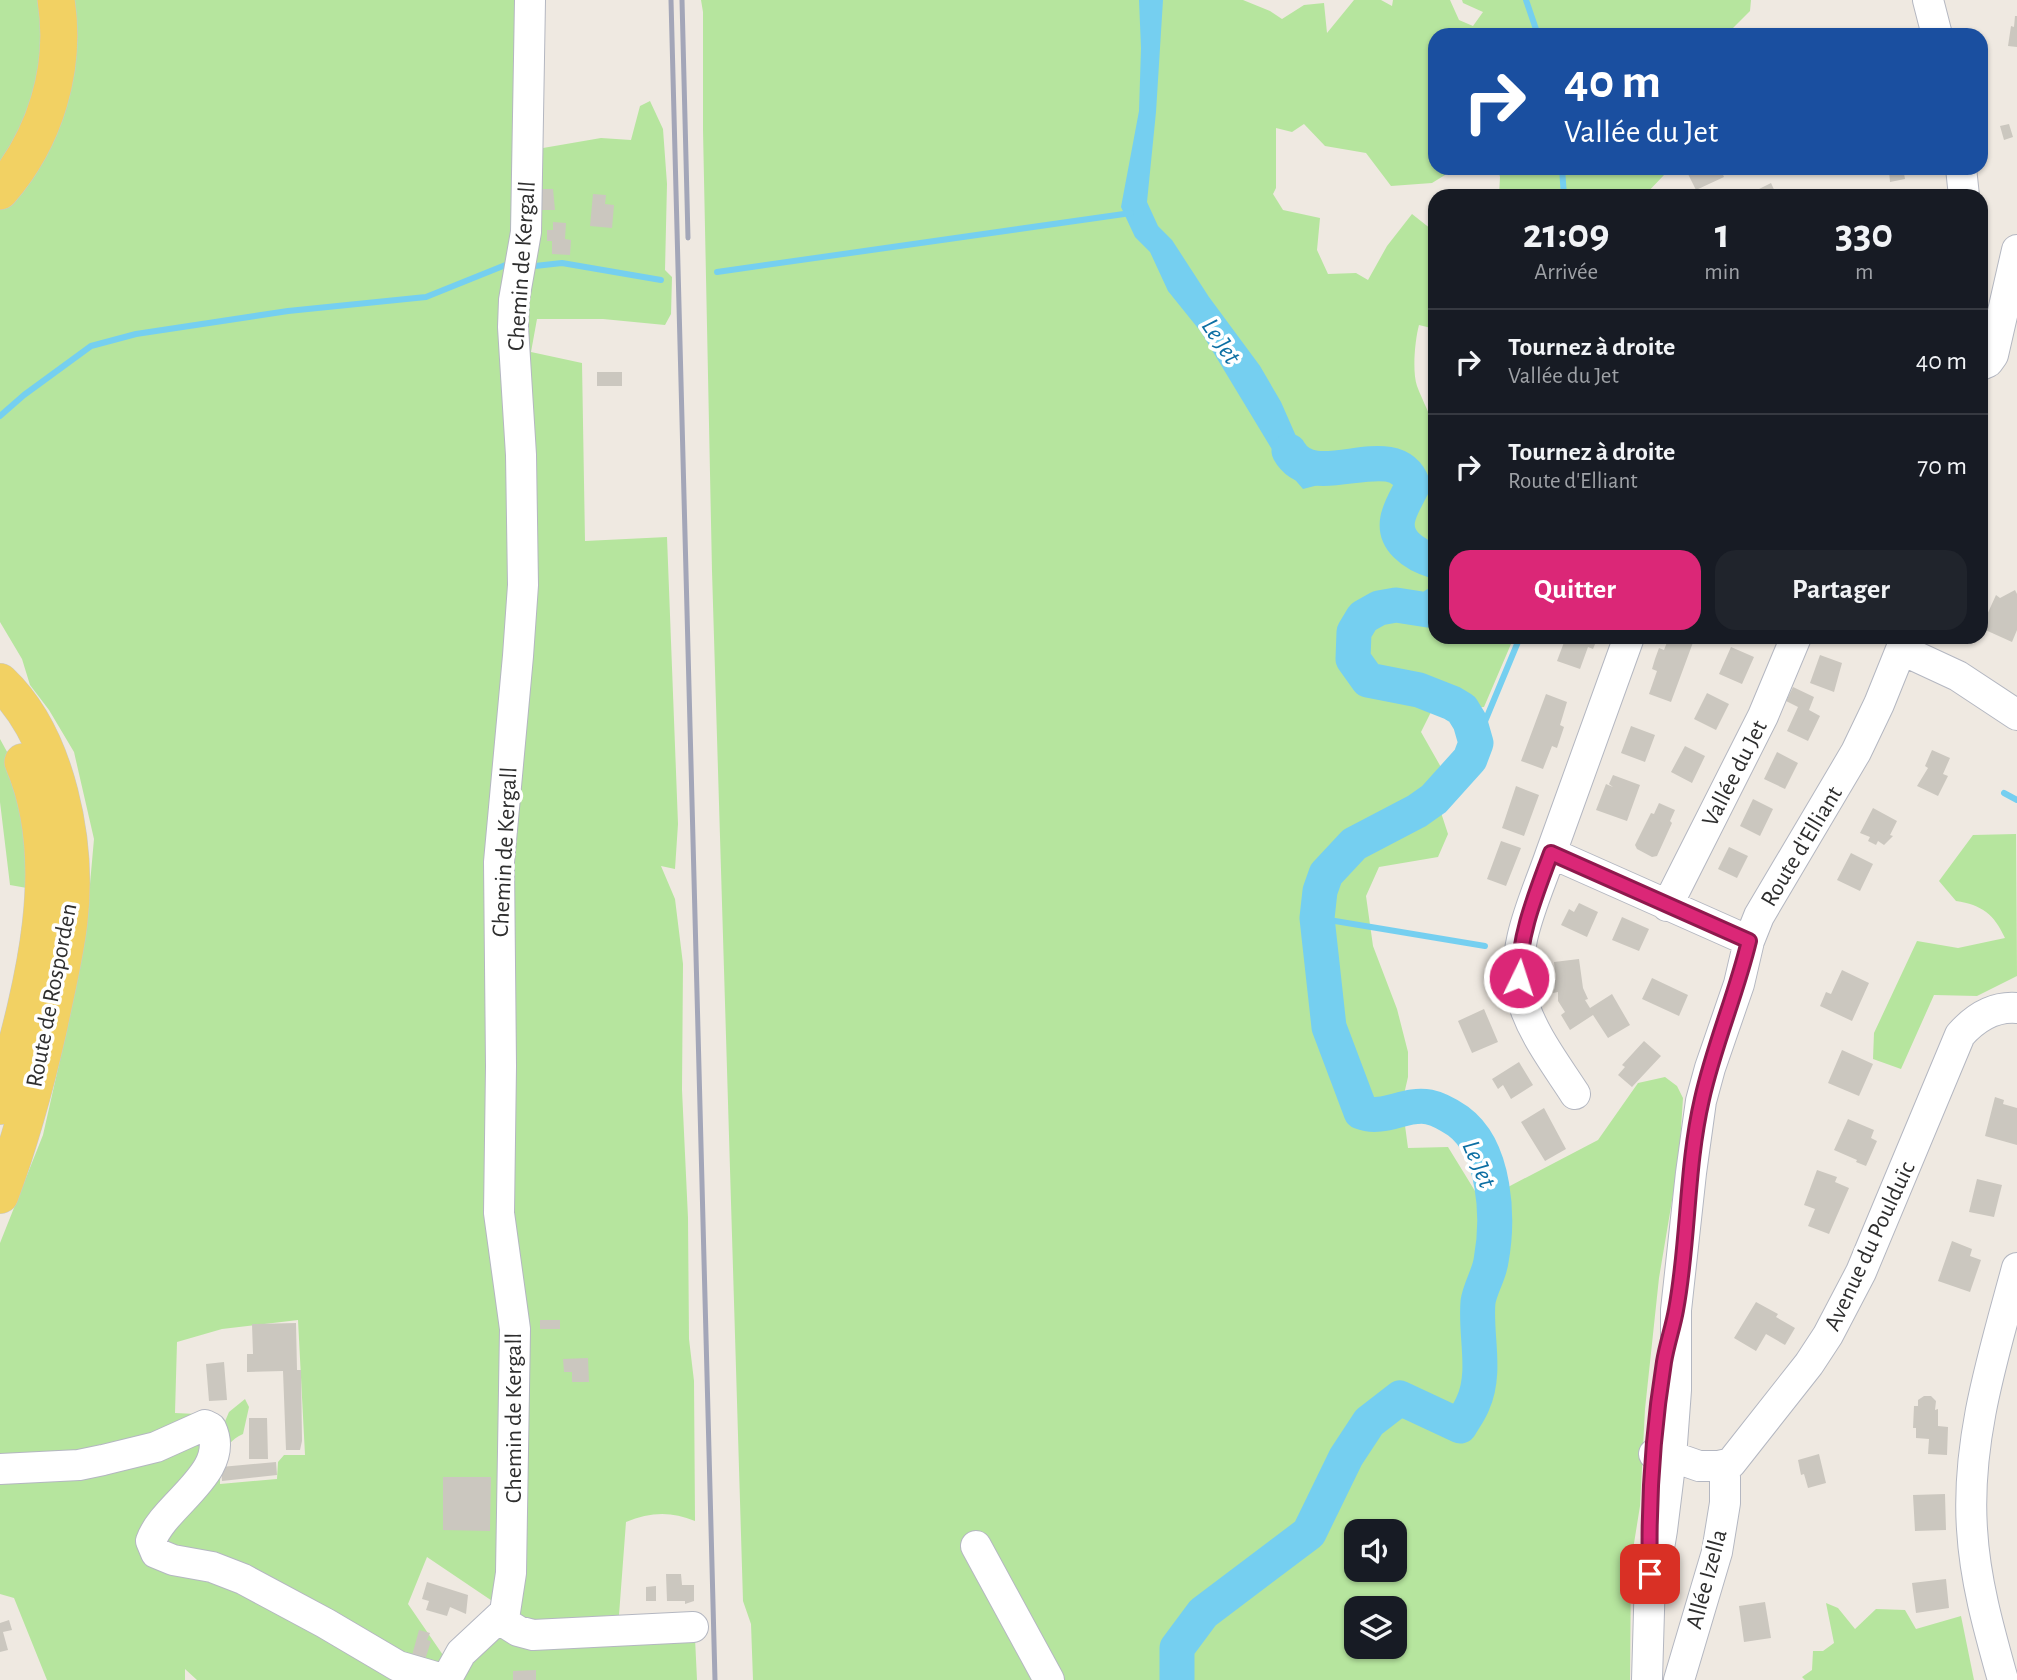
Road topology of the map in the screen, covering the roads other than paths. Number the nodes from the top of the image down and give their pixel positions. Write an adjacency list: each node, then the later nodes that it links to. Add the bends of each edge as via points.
1 (56, 0): 5 (main road, via 59,53 47,110 26,155)
2 (530, 0): 28 (street, Chemin de Kergall, via 526,232 513,327 523,585 499,862 499,1213 515,1329 511,1573 508,1605)
3 (1928, 0): 4 (street)
4 (1935, 28)
5 (0, 191)
6 (2017, 250): 7 (street)
7 (1988, 362)
8 (1626, 644): 15 (street)
9 (1794, 644): 16 (street, Vallée du Jet, via 1763,716)
10 (1904, 644): 17 (street, Route d'Elliant, via 1857,752 1770,897)
11 (1906, 644): 14 (street)
12 (0, 682): 21 (main road, Route de Rosporden, via 29,719 57,783 67,834 70,888 64,954 42,1057)
13 (0, 714): 20 (main road, Route de Rosporden, via 25,767 37,807 45,884 33,970)
14 (2017, 715)
15 (1551, 853): 16 (street); 19 (street, via 1525,928 1519,965 1521,993 1533,1027)
16 (1667, 906): 17 (street)
17 (1749, 941): 23 (street, Route d'Elliant, via 1701,1101 1676,1310 1677,1382)
18 (2017, 1008): 25 (street, Avenue du Poulduïc, via 1974,1019 1960,1035 1847,1300 1809,1364)
19 (1575, 1094)
20 (0, 1106)
21 (0, 1195)
22 (2017, 1268): 34 (street, via 1977,1429 1971,1492 1978,1579)
23 (1662, 1455): 25 (street); 26 (street, Route d'Elliant)
24 (0, 1469): 30 (street, via 103,1460 156,1447 205,1425 216,1439 212,1459 201,1480 156,1528 151,1541 156,1553 243,1579 398,1666)
25 (1728, 1470): 26 (street, via 1708,1484); 33 (street, Allée Izella, via 1717,1552)
26 (1660, 1486): 32 (street, Route d'Elliant, via 1649,1529)
27 (976, 1546): 31 (street)
28 (499, 1619): 29 (street, via 533,1635); 30 (street, Chemin de Kergall, via 461,1653)
29 (693, 1627)
30 (446, 1680)
31 (1049, 1680)
32 (1647, 1680)
33 (1679, 1680)
34 (2003, 1680)

